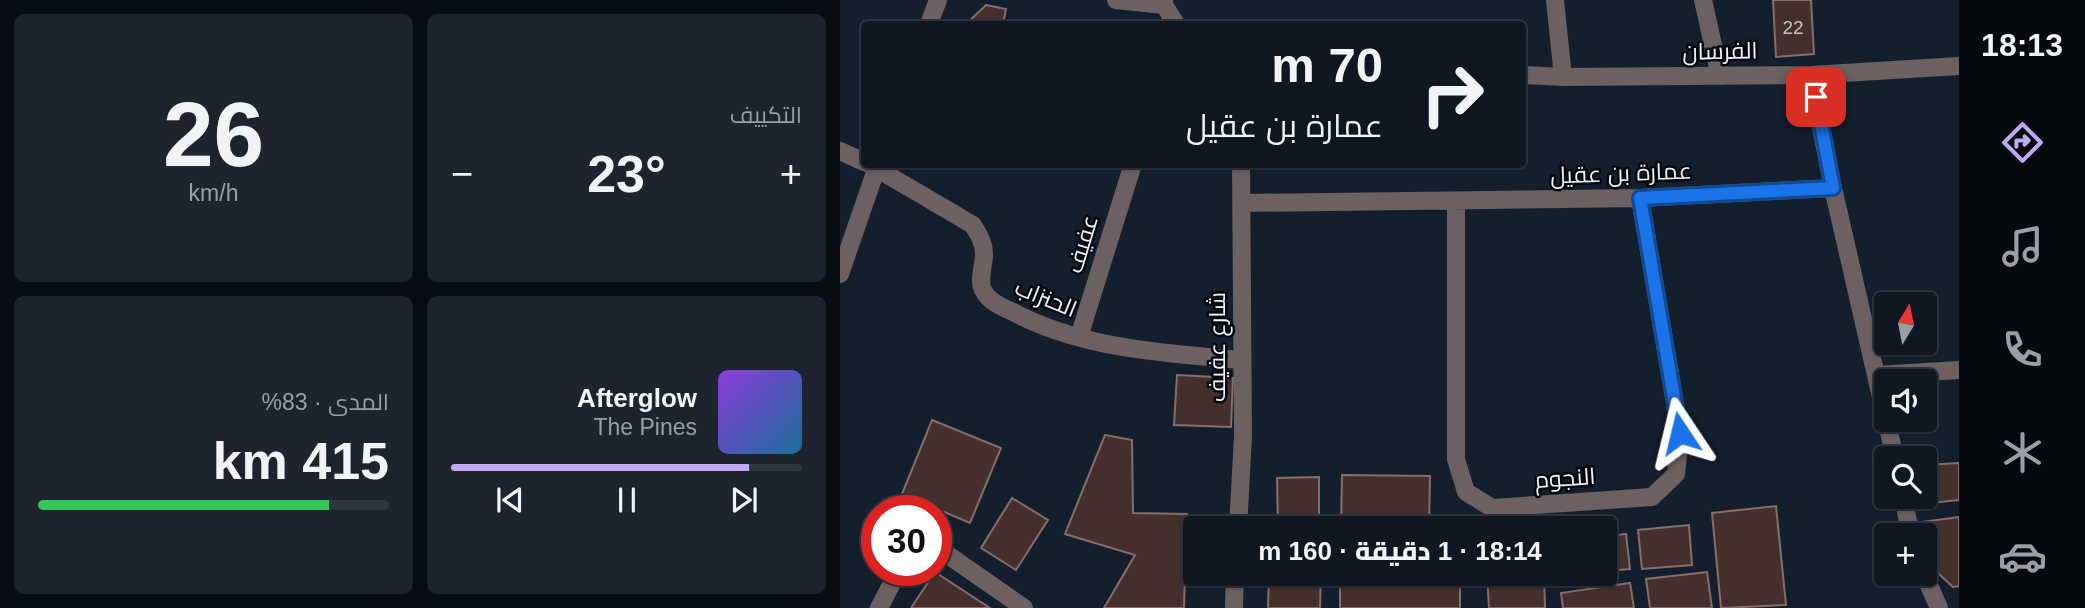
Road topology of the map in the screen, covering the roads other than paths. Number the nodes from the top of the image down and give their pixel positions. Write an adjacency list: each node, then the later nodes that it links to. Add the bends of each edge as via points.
1 (939, 0): 6 (street)
2 (1116, 0): 5 (street)
3 (1555, 0): 12 (street)
4 (1703, 0): 11 (street)
5 (1164, 3): 7 (street)
6 (930, 21)
7 (1174, 21)
8 (1959, 66): 10 (street, الفرسان)
9 (1526, 75): 12 (street, الفرسان)
10 (1811, 75): 11 (street, الفرسان); 19 (street)
11 (1720, 76): 12 (street, الفرسان)
12 (1563, 77)
13 (840, 151): 14 (street, الحنزاب)
14 (861, 160)
15 (871, 168): 23 (street)
16 (877, 168): 24 (street, الحنزاب, via 972,225 982,239 982,289 992,302)
17 (1132, 168): 24 (street, عفيف)
18 (1241, 168): 22 (street, شارع عفيف)
19 (1833, 188): 20 (street, عمارة بن عقيل); 26 (street)
20 (1640, 198): 21 (street, عمارة بن عقيل); 21 (street, النجوم, via 1680,433 1676,474 1652,497 1492,508 1466,492 1456,459)
21 (1456, 201): 22 (street, عمارة بن عقيل)
22 (1242, 203): 25 (street, شارع عفيف)
23 (840, 274)
24 (1079, 337): 25 (street, الحنزاب, via 1132,349)
25 (1241, 360): 29 (street, شارع عفيف)
26 (1876, 369)
27 (1959, 370): 28 (street)
28 (1937, 371)
29 (1239, 516)
30 (952, 558): 35 (street)
31 (891, 586): 34 (street)
32 (1235, 586): 36 (street)
33 (1929, 586): 37 (street)
34 (879, 608)
35 (1024, 608)
36 (1234, 608)
37 (1939, 608)

